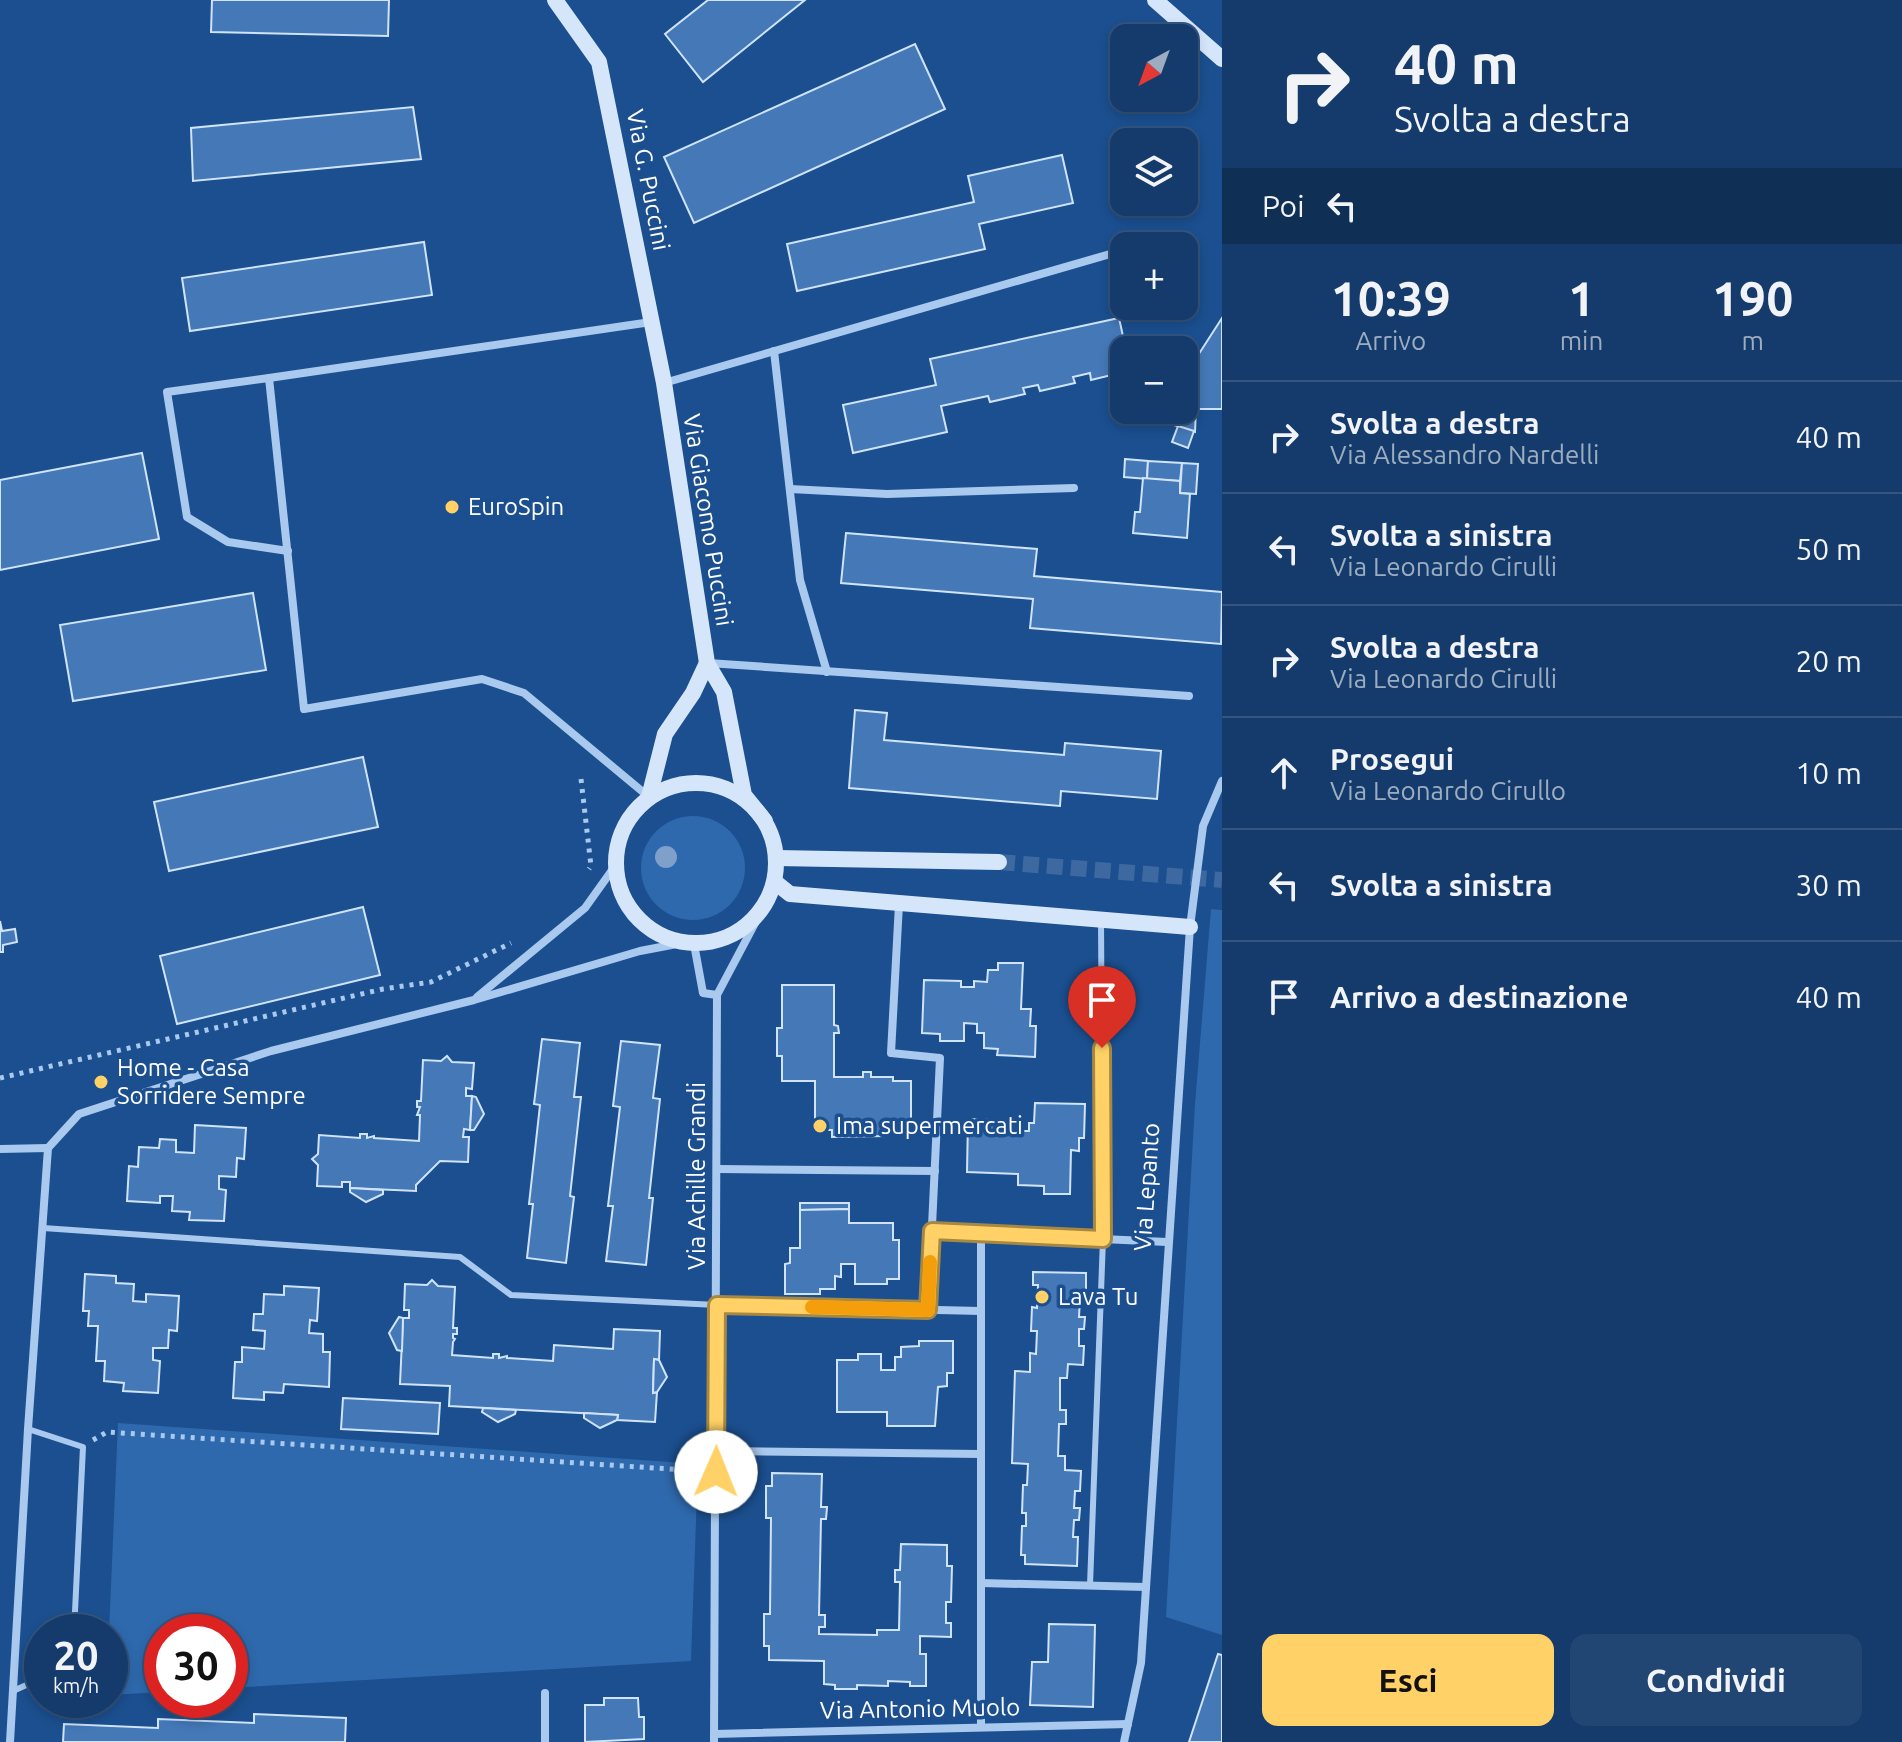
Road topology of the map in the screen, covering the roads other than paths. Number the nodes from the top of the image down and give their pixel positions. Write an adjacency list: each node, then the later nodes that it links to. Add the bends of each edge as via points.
1 (555, 0): 5 (street, Via G. Puccini, via 599,62)
2 (1155, 0): 3 (street)
3 (1222, 59)
4 (1110, 254): 6 (street)
5 (652, 322): 7 (street); 8 (street, Via G. Puccini)
6 (774, 351): 8 (street); 10 (street)
7 (269, 378): 11 (street); 11 (street, via 167,392 187,517 228,542)
8 (664, 383): 12 (street, Via Giacomo Puccini)
9 (1074, 488): 10 (street, via 887,494)
10 (790, 489): 13 (street, via 800,580)
11 (288, 551): 16 (street, via 304,709 482,679 524,693)
12 (707, 663): 13 (street); 16 (street, Via Giacomo Puccini, via 665,734); 17 (street, Via Giacomo Puccini, via 724,692 744,795)
13 (827, 672): 14 (street)
14 (1189, 696)
15 (1222, 781): 25 (street, Via Lepanto, via 1203,826)
16 (649, 797): 17 (street, via 670,787 706,783 746,800); 20 (street, via 626,823)
17 (765, 821): 18 (street)
18 (776, 858): 19 (street); 21 (street)
19 (999, 862)
20 (615, 866): 26 (street, via 632,912 650,929); 28 (street, via 585,908)
21 (775, 882): 22 (street, via 790,894); 23 (street)
22 (899, 904): 24 (street); 32 (street, via 891,1053 940,1058)
23 (762, 910): 26 (street, via 725,939); 27 (street)
24 (1101, 920): 25 (street); 36 (lane)
25 (1190, 927): 37 (street, Via Lepanto)
26 (688, 943): 27 (street, via 703,993); 28 (street, via 640,951)
27 (717, 995): 31 (street, Via Achille Grandi)
28 (474, 1000): 29 (street, via 271,1051 79,1114)
29 (48, 1148): 30 (street); 33 (street)
30 (0, 1149)
31 (718, 1169): 32 (street); 38 (street, Via Achille Grandi)
32 (935, 1171): 34 (street)
33 (43, 1228): 38 (lane, via 460,1257 511,1295); 41 (street)
34 (932, 1231): 35 (street); 39 (street)
35 (981, 1233): 36 (street); 40 (street)
36 (1103, 1239): 37 (street); 45 (lane)
37 (1167, 1242): 46 (street, Via Lepanto)
38 (717, 1305): 39 (street); 42 (street, Via Achille Grandi)
39 (928, 1310): 40 (street)
40 (981, 1311): 43 (street)
41 (28, 1429): 47 (lane, via 83,1447); 49 (street)
42 (717, 1451): 43 (street); 53 (street, Via Achille Grandi)
43 (981, 1454): 44 (street)
44 (981, 1583): 45 (street); 52 (street)
45 (1090, 1585): 46 (street)
46 (1146, 1587): 51 (street, Via Lepanto, via 1141,1663)
47 (75, 1614)
48 (24, 1686): 49 (lane)
49 (13, 1691): 54 (street)
50 (545, 1693): 55 (street)
51 (1128, 1724): 52 (street, Via Antonio Muolo); 56 (street, Via Lepanto)
52 (981, 1727): 53 (street, Via Antonio Muolo)
53 (714, 1738)
54 (10, 1742)
55 (545, 1742)
56 (1124, 1742)

